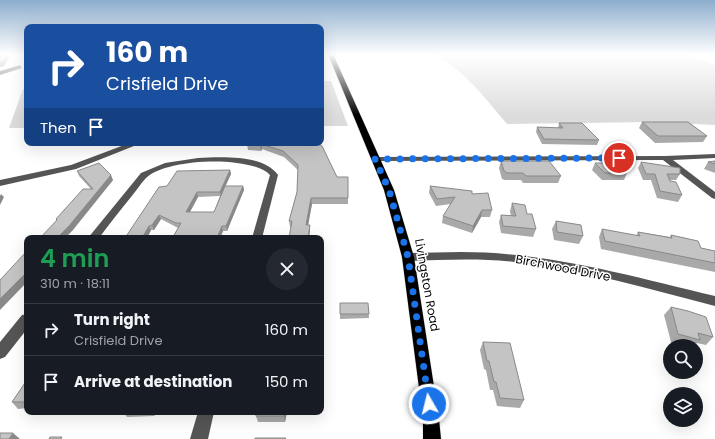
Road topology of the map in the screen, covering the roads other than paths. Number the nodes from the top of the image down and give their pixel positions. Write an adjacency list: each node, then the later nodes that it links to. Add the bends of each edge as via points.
1 (339, 74): 5 (main road, Livingston Road)
2 (130, 146): 6 (street, via 73,167)
3 (715, 156): 4 (street)
4 (665, 158): 5 (street); 7 (street)
5 (375, 159): 10 (main road, Livingston Road, via 389,190)
6 (0, 183)
7 (715, 196)
8 (95, 235): 9 (street, via 144,175 162,166 177,163 245,161 261,164 274,175)
9 (258, 235)
10 (408, 257): 11 (street, Birchwood Drive, via 515,258 571,267); 16 (main road, Livingston Road)
11 (715, 301)
12 (24, 323): 13 (street)
13 (0, 353)
14 (205, 415): 15 (street)
15 (199, 439)
16 (432, 439)

